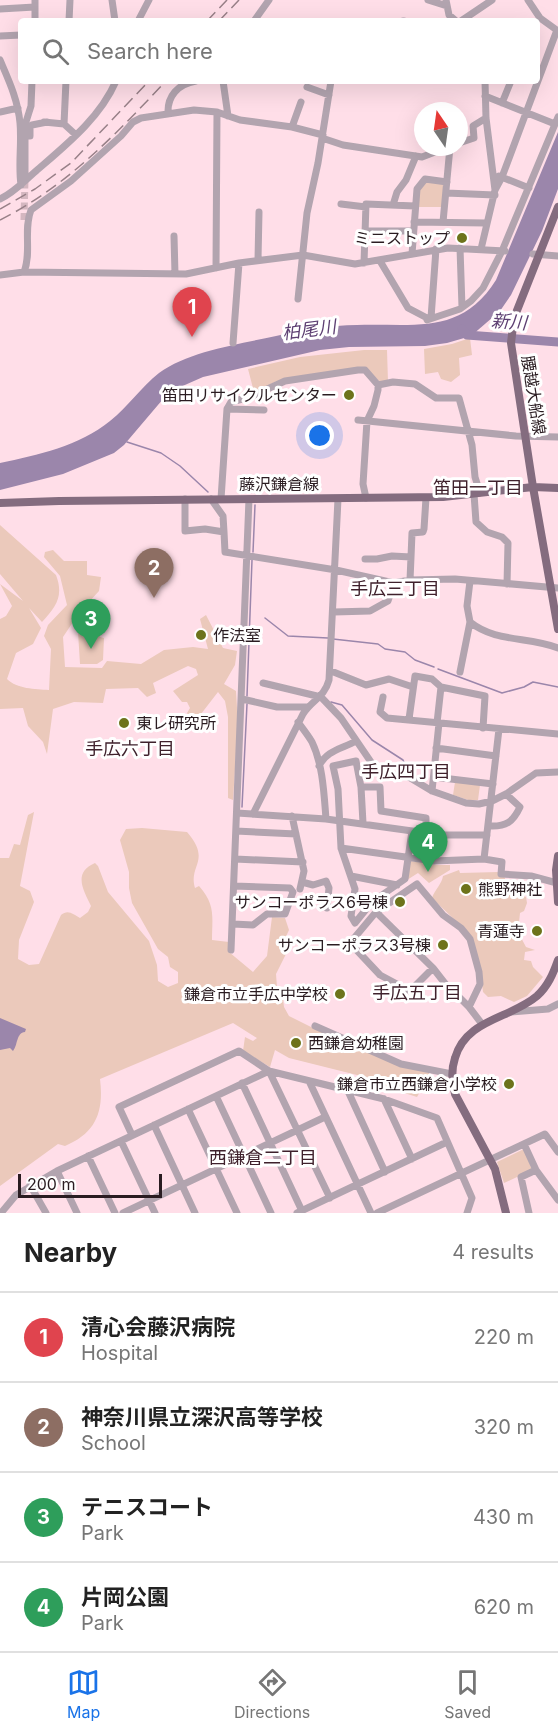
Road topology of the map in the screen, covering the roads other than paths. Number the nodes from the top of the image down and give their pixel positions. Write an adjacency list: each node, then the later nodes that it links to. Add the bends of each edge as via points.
1 (70, 0): 11 (street)
2 (112, 0): 12 (street)
3 (269, 0): 15 (street)
4 (428, 0): 8 (street)
5 (492, 0): 17 (street)
6 (528, 0): 18 (street)
7 (150, 3): 13 (street); 14 (street)
8 (447, 3): 16 (street)
9 (35, 4): 10 (street)
10 (0, 9)
11 (69, 18)
12 (115, 18)
13 (140, 18)
14 (145, 18)
15 (256, 18)
16 (452, 18)
17 (467, 18)
18 (537, 18)
19 (540, 20): 20 (street)
20 (558, 31): 24 (street)
21 (18, 35): 22 (street)
22 (0, 36)
23 (0, 60): 39 (street)
24 (540, 77)
25 (32, 84): 44 (street)
26 (66, 84): 49 (street)
27 (114, 84): 51 (street)
28 (184, 84): 43 (street, via 169,99)
29 (223, 84): 45 (street)
30 (331, 84): 35 (street)
31 (484, 84): 36 (street)
32 (510, 84): 38 (street)
33 (537, 84): 42 (street)
34 (307, 87): 35 (street)
35 (329, 95): 52 (street)
36 (485, 96): 38 (street); 46 (street)
37 (301, 102): 50 (street)
38 (502, 103): 42 (street)
39 (18, 108): 40 (street); 62 (street)
40 (0, 112)
41 (217, 112): 43 (street); 45 (street); 91 (street)
42 (526, 112): 47 (street); 60 (street)
43 (168, 114): 92 (street, via 137,120 79,174 31,210)
44 (28, 115): 48 (street); 59 (street)
45 (228, 116): 50 (street)
46 (486, 118): 53 (street, via 473,126 474,138); 58 (street)
47 (557, 121): 63 (street)
48 (47, 122): 49 (street); 59 (street, via 30,127)
49 (64, 124): 51 (street)
50 (292, 127): 52 (street)
51 (76, 135): 59 (street)
52 (322, 136): 54 (street, via 343,146); 85 (street)
53 (468, 140)
54 (414, 156)
55 (416, 156): 56 (street); 68 (street)
56 (425, 156)
57 (448, 156): 61 (street)
58 (494, 174): 60 (street); 64 (street)
59 (28, 175): 62 (street)
60 (502, 177): 63 (street); 64 (street)
61 (447, 182): 65 (street); 69 (street, via 425,179 417,189)
62 (21, 185): 66 (street)
63 (529, 188): 82 (street)
64 (495, 192): 65 (street); 75 (street)
65 (446, 193): 74 (street)
66 (0, 199)
67 (341, 204): 70 (street)
68 (393, 205): 69 (street); 70 (street)
69 (415, 206): 76 (street)
70 (366, 207): 77 (street)
71 (558, 207): 84 (main road, 腰越大船線)
72 (259, 212): 87 (street)
73 (24, 220): 92 (street)
74 (444, 222): 75 (street); 76 (street)
75 (486, 223): 81 (street)
76 (414, 226): 77 (street); 83 (street)
77 (365, 231): 90 (street)
78 (174, 236): 93 (street)
79 (460, 248): 80 (street); 81 (street); 96 (street)
80 (436, 249): 83 (street); 97 (street)
81 (481, 249): 82 (street)
82 (503, 251): 96 (street, via 483,288)
83 (412, 254): 88 (street)
84 (536, 254): 86 (street); 105 (main road, 腰越大船線, via 514,318 511,339)
85 (303, 255): 87 (street); 90 (street); 95 (street)
86 (558, 256)
87 (258, 260): 89 (street)
88 (380, 261): 90 (street); 97 (street, via 408,308)
89 (240, 263): 91 (street); 98 (street)
90 (364, 263)
91 (216, 268): 93 (street)
92 (24, 272): 93 (street); 94 (street)
93 (175, 274)
94 (0, 275)
95 (298, 299)
96 (462, 308): 97 (street)
97 (429, 319)
98 (233, 343)
99 (378, 385): 100 (street, via 365,370 296,379 233,400); 103 (street); 104 (street, via 415,384 436,398 459,398)
100 (227, 409): 101 (street); 113 (street)
101 (264, 410)
102 (358, 420): 103 (street)
103 (367, 421): 104 (street); 110 (street, via 363,484)
104 (469, 431): 105 (street); 109 (street)
105 (526, 436): 106 (street); 107 (main road, 腰越大船線)
106 (558, 437)
107 (533, 487): 108 (main road, 藤沢鎌倉線); 109 (main road, 藤沢鎌倉線); 126 (main road, 腰越大船線)
108 (558, 488)
109 (477, 494): 111 (main road, 藤沢鎌倉線); 125 (street, via 476,522 487,532 506,539 509,545)
110 (366, 498): 111 (main road, 藤沢鎌倉線); 115 (main road, 藤沢鎌倉線)
111 (426, 498): 119 (street, via 424,529 412,533)
112 (185, 499): 113 (main road, 藤沢鎌倉線); 116 (main road, 藤沢鎌倉線); 117 (street, via 185,531)
113 (216, 499): 114 (main road, 藤沢鎌倉線); 117 (street)
114 (249, 499): 115 (main road, 藤沢鎌倉線); 118 (street)
115 (338, 499): 121 (street)
116 (0, 503)
117 (224, 532): 118 (street, via 225,552)
118 (248, 556): 121 (street); 138 (street)
119 (411, 557): 120 (street); 122 (street)
120 (365, 559)
121 (336, 570): 124 (street); 127 (street)
122 (410, 580): 123 (street); 124 (street)
123 (470, 581): 125 (street); 128 (street)
124 (394, 583): 127 (street, via 388,601 374,610)
125 (507, 584): 126 (street)
126 (554, 587): 129 (main road, 腰越大船線)
127 (334, 612): 131 (street)
128 (470, 622): 130 (street, via 504,638); 132 (street)
129 (558, 629)
130 (558, 648)
131 (331, 671): 134 (street, via 366,685 390,679); 136 (street)
132 (460, 672)
133 (263, 684): 136 (street)
134 (413, 687): 135 (street, via 415,676 432,679); 140 (street)
135 (441, 687): 142 (street); 143 (street, via 486,696)
136 (321, 697): 139 (street); 146 (street)
137 (383, 697): 140 (street, via 380,712 387,717)
138 (242, 699): 139 (street, via 277,707); 157 (street)
139 (307, 707): 141 (street)
140 (409, 719): 142 (street)
141 (298, 722): 149 (street, via 312,744); 158 (street)
142 (438, 723): 143 (street); 147 (street)
143 (483, 728): 144 (street)
144 (499, 729): 145 (street); 148 (street)
145 (558, 734)
146 (356, 741): 149 (street, via 325,756); 154 (street, via 373,765 388,775 407,776)
147 (436, 748): 148 (street); 151 (street)
148 (496, 756): 152 (street)
149 (319, 766): 160 (street)
150 (558, 772): 155 (street, via 536,773)
151 (434, 777): 152 (street); 154 (street)
152 (493, 784): 156 (street)
153 (361, 787): 161 (street, via 356,761 333,766); 162 (street); 166 (street, via 380,787 381,811 426,818)
154 (432, 791): 156 (street, via 466,803)
155 (506, 794): 156 (street); 163 (street, via 520,807 515,819 501,826)
156 (492, 801): 163 (street)
157 (237, 813): 158 (street); 164 (street)
158 (253, 814): 159 (street)
159 (292, 816): 160 (street); 167 (street)
160 (326, 819): 161 (street)
161 (339, 820): 162 (street); 169 (street)
162 (363, 824): 165 (street)
163 (489, 826): 168 (street)
164 (236, 831): 167 (street); 172 (street)
165 (412, 831): 166 (street); 171 (street)
166 (426, 833): 168 (street)
167 (296, 834): 174 (street)
168 (487, 835): 173 (street)
169 (341, 848): 171 (street); 175 (street)
170 (558, 856): 176 (main road)
171 (409, 857): 173 (street, via 434,861); 177 (street, via 405,879)
172 (235, 859): 174 (street); 178 (street)
173 (484, 859): 176 (street, via 502,862 501,874)
174 (303, 862): 181 (street, via 301,886 326,881)
175 (351, 876): 177 (street); 177 (street, via 355,889 351,916 355,923 372,902)
176 (557, 883): 179 (main road)
177 (397, 885)
178 (234, 886): 183 (street); 183 (street, via 291,888 293,892 285,914 267,914 253,925)
179 (558, 896): 180 (main road)
180 (558, 902)
181 (327, 908)
182 (376, 912): 186 (street); 186 (street, via 350,943 380,975 410,991); 188 (street, via 417,884 443,915 467,934 480,984)
183 (232, 924): 184 (street)
184 (231, 950)
185 (558, 960): 189 (main road, via 544,988)
186 (433, 968): 188 (street, via 452,996)
187 (558, 1004): 189 (street, via 548,1009)
188 (469, 1007): 190 (street)
189 (508, 1012): 190 (main road)
190 (482, 1024): 193 (main road, via 459,1047)
191 (315, 1026): 193 (street, via 401,1064)
192 (269, 1071): 194 (street); 195 (street); 202 (street); 203 (street, via 238,1051 119,1107)
193 (452, 1074): 212 (main road, via 458,1099)
194 (309, 1081): 196 (street); 200 (street)
195 (242, 1083): 197 (street); 206 (street)
196 (347, 1089): 198 (street); 216 (street)
197 (216, 1096): 199 (street); 209 (street)
198 (384, 1099): 205 (street, via 437,1118); 211 (street)
199 (188, 1109): 201 (street); 213 (street)
200 (325, 1117): 202 (street); 220 (street)
201 (154, 1125): 203 (street); 219 (street)
202 (297, 1130): 206 (street); 221 (street)
203 (132, 1135): 204 (street)
204 (121, 1140): 210 (street); 222 (street)
205 (447, 1142): 211 (street); 217 (street)
206 (270, 1143): 209 (street); 226 (street)
207 (524, 1144): 208 (street, via 545,1134); 212 (street); 214 (street)
208 (558, 1152)
209 (244, 1155): 213 (street); 234 (street)
210 (88, 1156): 215 (street); 229 (street)
211 (412, 1159): 216 (street)
212 (491, 1160): 217 (street); 238 (main road)
213 (216, 1169): 219 (street); 233 (street)
214 (536, 1170): 223 (street); 239 (street, via 521,1178)
215 (57, 1171): 218 (street); 228 (street)
216 (385, 1172): 220 (street)
217 (461, 1174): 224 (street, via 472,1198); 236 (street)
218 (30, 1185): 225 (street); 227 (street)
219 (182, 1185): 222 (street); 232 (street)
220 (357, 1185): 221 (street); 235 (street)
221 (330, 1198): 226 (street)
222 (149, 1200): 230 (street); 231 (street)
223 (558, 1200)
224 (468, 1210): 237 (street)
225 (3, 1212)
226 (300, 1212)
227 (46, 1213)
228 (77, 1213)
229 (115, 1213)
230 (123, 1213)
231 (155, 1213)
232 (195, 1213)
233 (237, 1213)
234 (271, 1213)
235 (371, 1213)
236 (377, 1213)
237 (458, 1213)
238 (506, 1213)
239 (529, 1213)

